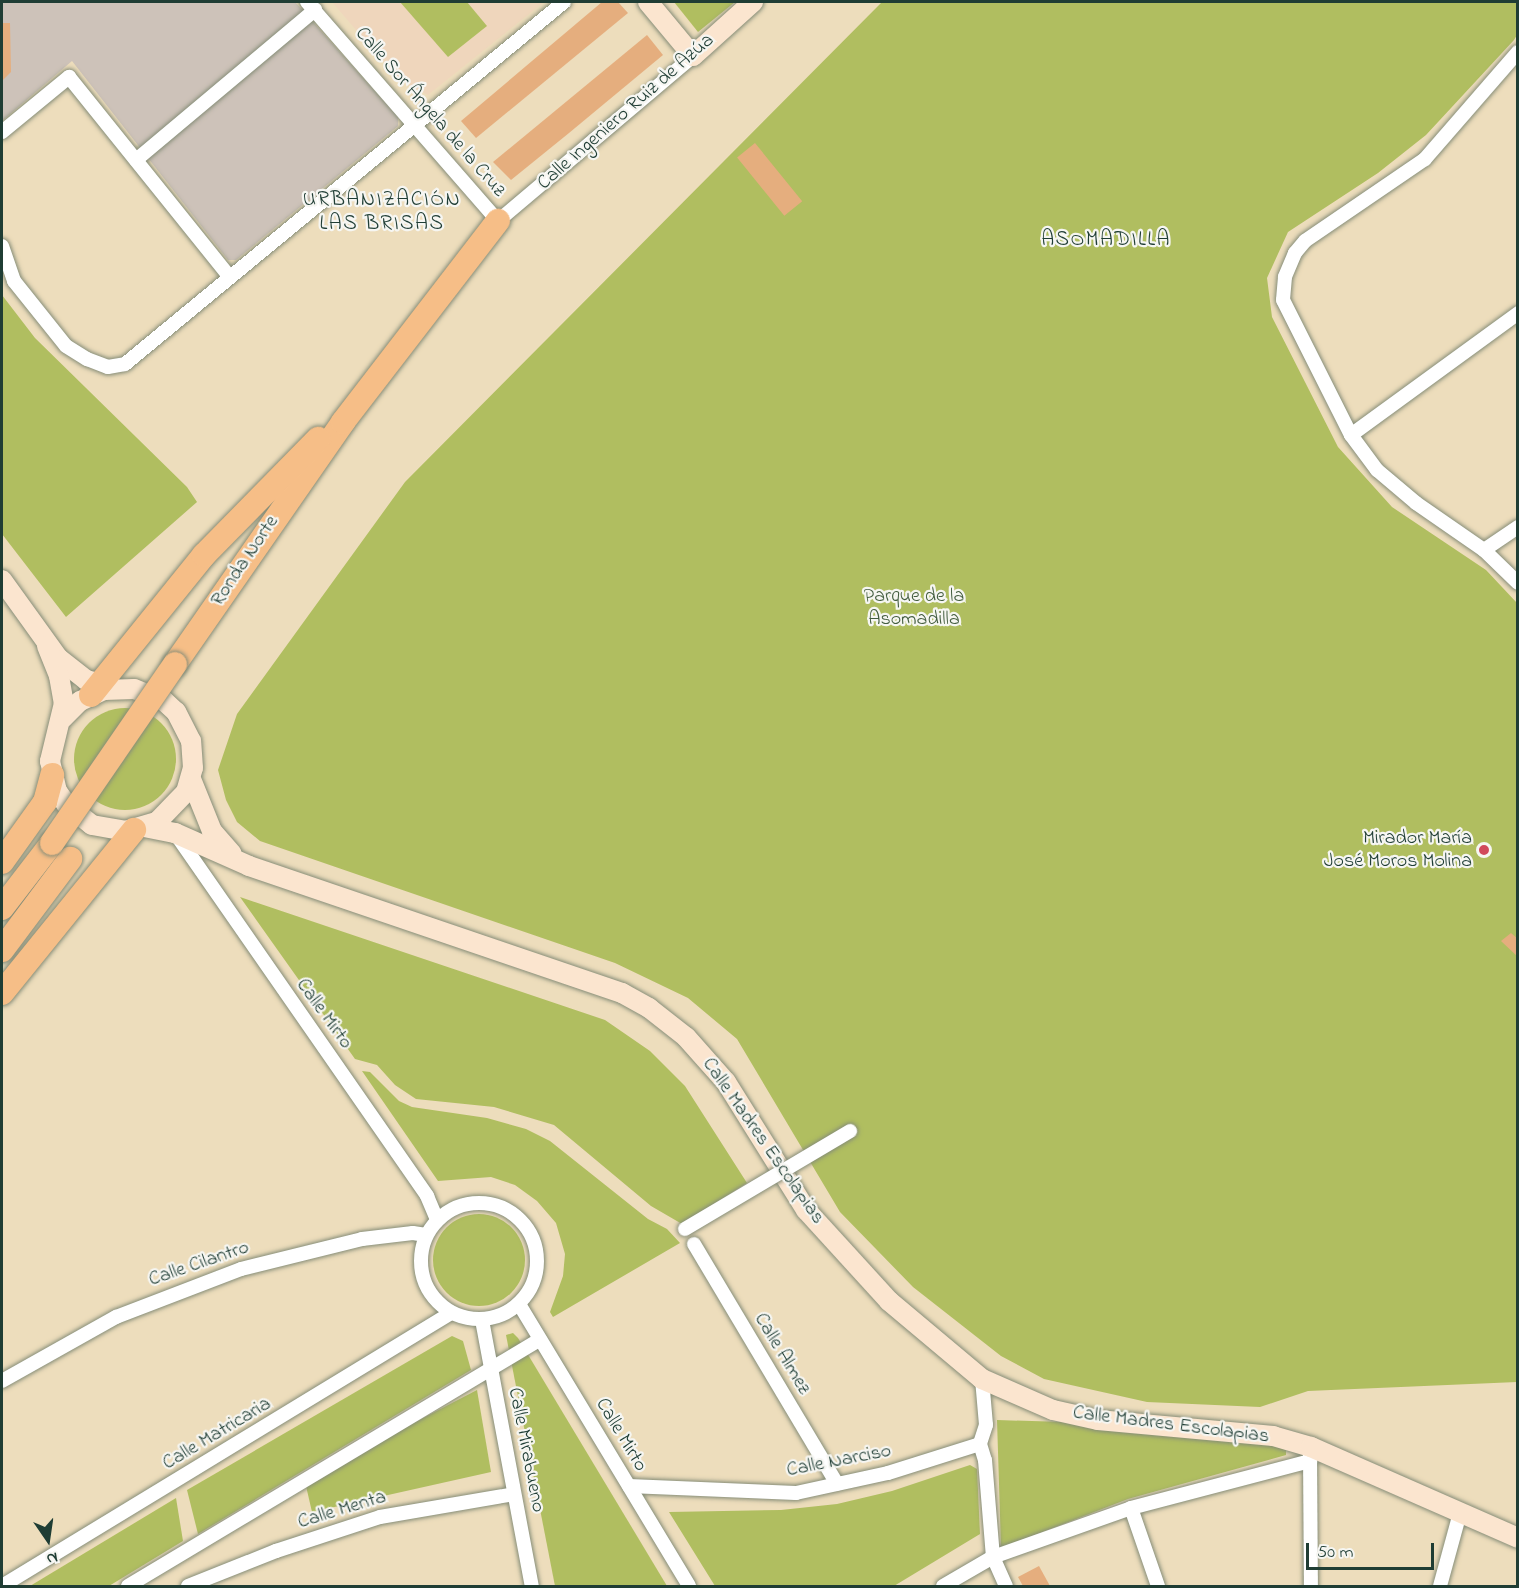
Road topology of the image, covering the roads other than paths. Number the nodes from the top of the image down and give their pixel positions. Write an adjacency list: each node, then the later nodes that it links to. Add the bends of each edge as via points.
1 (564, 2): 7 (street)
2 (648, 2): 6 (street)
3 (753, 2): 6 (street, Calle Ingeniero Ruiz de Azúa)
4 (311, 6): 7 (street, Calle Sor Ángela de la Cruz); 9 (street)
5 (1518, 52): 15 (street, via 1425,159 1305,241 1295,253 1285,277 1283,300)
6 (693, 56): 10 (street, Calle Ingeniero Ruiz de Azúa)
7 (415, 123): 10 (street, Calle Sor Ángela de la Cruz); 12 (street)
8 (2, 132): 9 (street, via 69,77)
9 (136, 160): 12 (street)
10 (498, 221): 14 (highway, Ronda Norte)
11 (2, 246): 12 (street, via 14,281 54,332 87,359 108,367 139,356)
12 (230, 277)
13 (1518, 313): 15 (street)
14 (343, 422): 21 (highway, via 308,446 204,555); 30 (highway, Ronda Norte, bridge, via 52,843)
15 (1351, 435): 17 (street, via 1377,470 1416,503)
16 (1518, 527): 17 (street)
17 (1484, 550): 19 (street)
18 (2, 580): 20 (street)
19 (1518, 584)
20 (47, 646): 21 (street, via 77,675); 22 (street, via 64,693)
21 (103, 689): 22 (street); 24 (street, via 150,693 176,712 191,741)
22 (62, 719): 23 (street, via 51,746)
23 (52, 775): 25 (street, via 57,791 78,816 108,829); 28 (highway, via 45,802)
24 (191, 779): 25 (street, via 168,813); 29 (street, Calle Madres Escolapias, via 219,842)
25 (139, 828): 26 (street, Calle Madres Escolapias); 32 (highway)
26 (175, 833): 29 (street, Calle Madres Escolapias); 34 (street, Calle Mirto, via 427,1196)
27 (70, 859): 31 (highway)
28 (2, 862)
29 (249, 866): 43 (street, Calle Madres Escolapias, via 622,993 650,1008 686,1037 726,1082 806,1210 889,1301)
30 (2, 908)
31 (2, 950)
32 (2, 993)
33 (850, 1131): 35 (street, bridge)
34 (437, 1220): 36 (street); 38 (street, via 450,1210 483,1203 500,1206 527,1226 535,1241 537,1266 530,1291)
35 (686, 1229)
36 (426, 1235): 39 (street, via 421,1270 437,1302); 44 (street, Calle Cilantro, via 362,1239 241,1269 116,1317)
37 (694, 1244): 47 (street, Calle Almez)
38 (519, 1304): 40 (street, via 502,1315); 41 (street, Calle Mirto)
39 (452, 1313): 40 (street); 55 (street, Calle Matricaria)
40 (482, 1320): 42 (street, Calle Mirabueno)
41 (540, 1339): 42 (street); 48 (street, Calle Mirto)
42 (490, 1367): 49 (street, Calle Mirabueno); 57 (street)
43 (982, 1379): 45 (street, via 986,1425); 46 (street, Calle Madres Escolapias, via 1053,1410 1098,1420 1269,1434)
44 (2, 1381)
45 (980, 1444): 47 (street, Calle Narciso, via 888,1473); 53 (street, via 986,1460)
46 (1310, 1454): 50 (street, Calle Madres Escolapias); 51 (street, Calle Madres Escolapias); 56 (street)
47 (837, 1484): 48 (street, Calle Narciso, via 796,1493)
48 (629, 1486): 60 (street, Calle Mirto)
49 (514, 1494): 54 (street, Calle Menta, via 380,1517); 59 (street, Calle Mirabueno)
50 (1131, 1508): 53 (street, Calle Madres Escolapias); 63 (street)
51 (1460, 1513): 52 (street, Calle Madres Escolapias); 64 (street)
52 (1518, 1538)
53 (993, 1557): 61 (street, Calle Madres Escolapias); 62 (street)
54 (213, 1581): 58 (street, Calle Menta)
55 (2, 1586)
56 (1310, 1586)
57 (129, 1587)
58 (188, 1587)
59 (532, 1587)
60 (689, 1587)
61 (943, 1587)
62 (1006, 1587)
63 (1158, 1587)
64 (1440, 1587)

